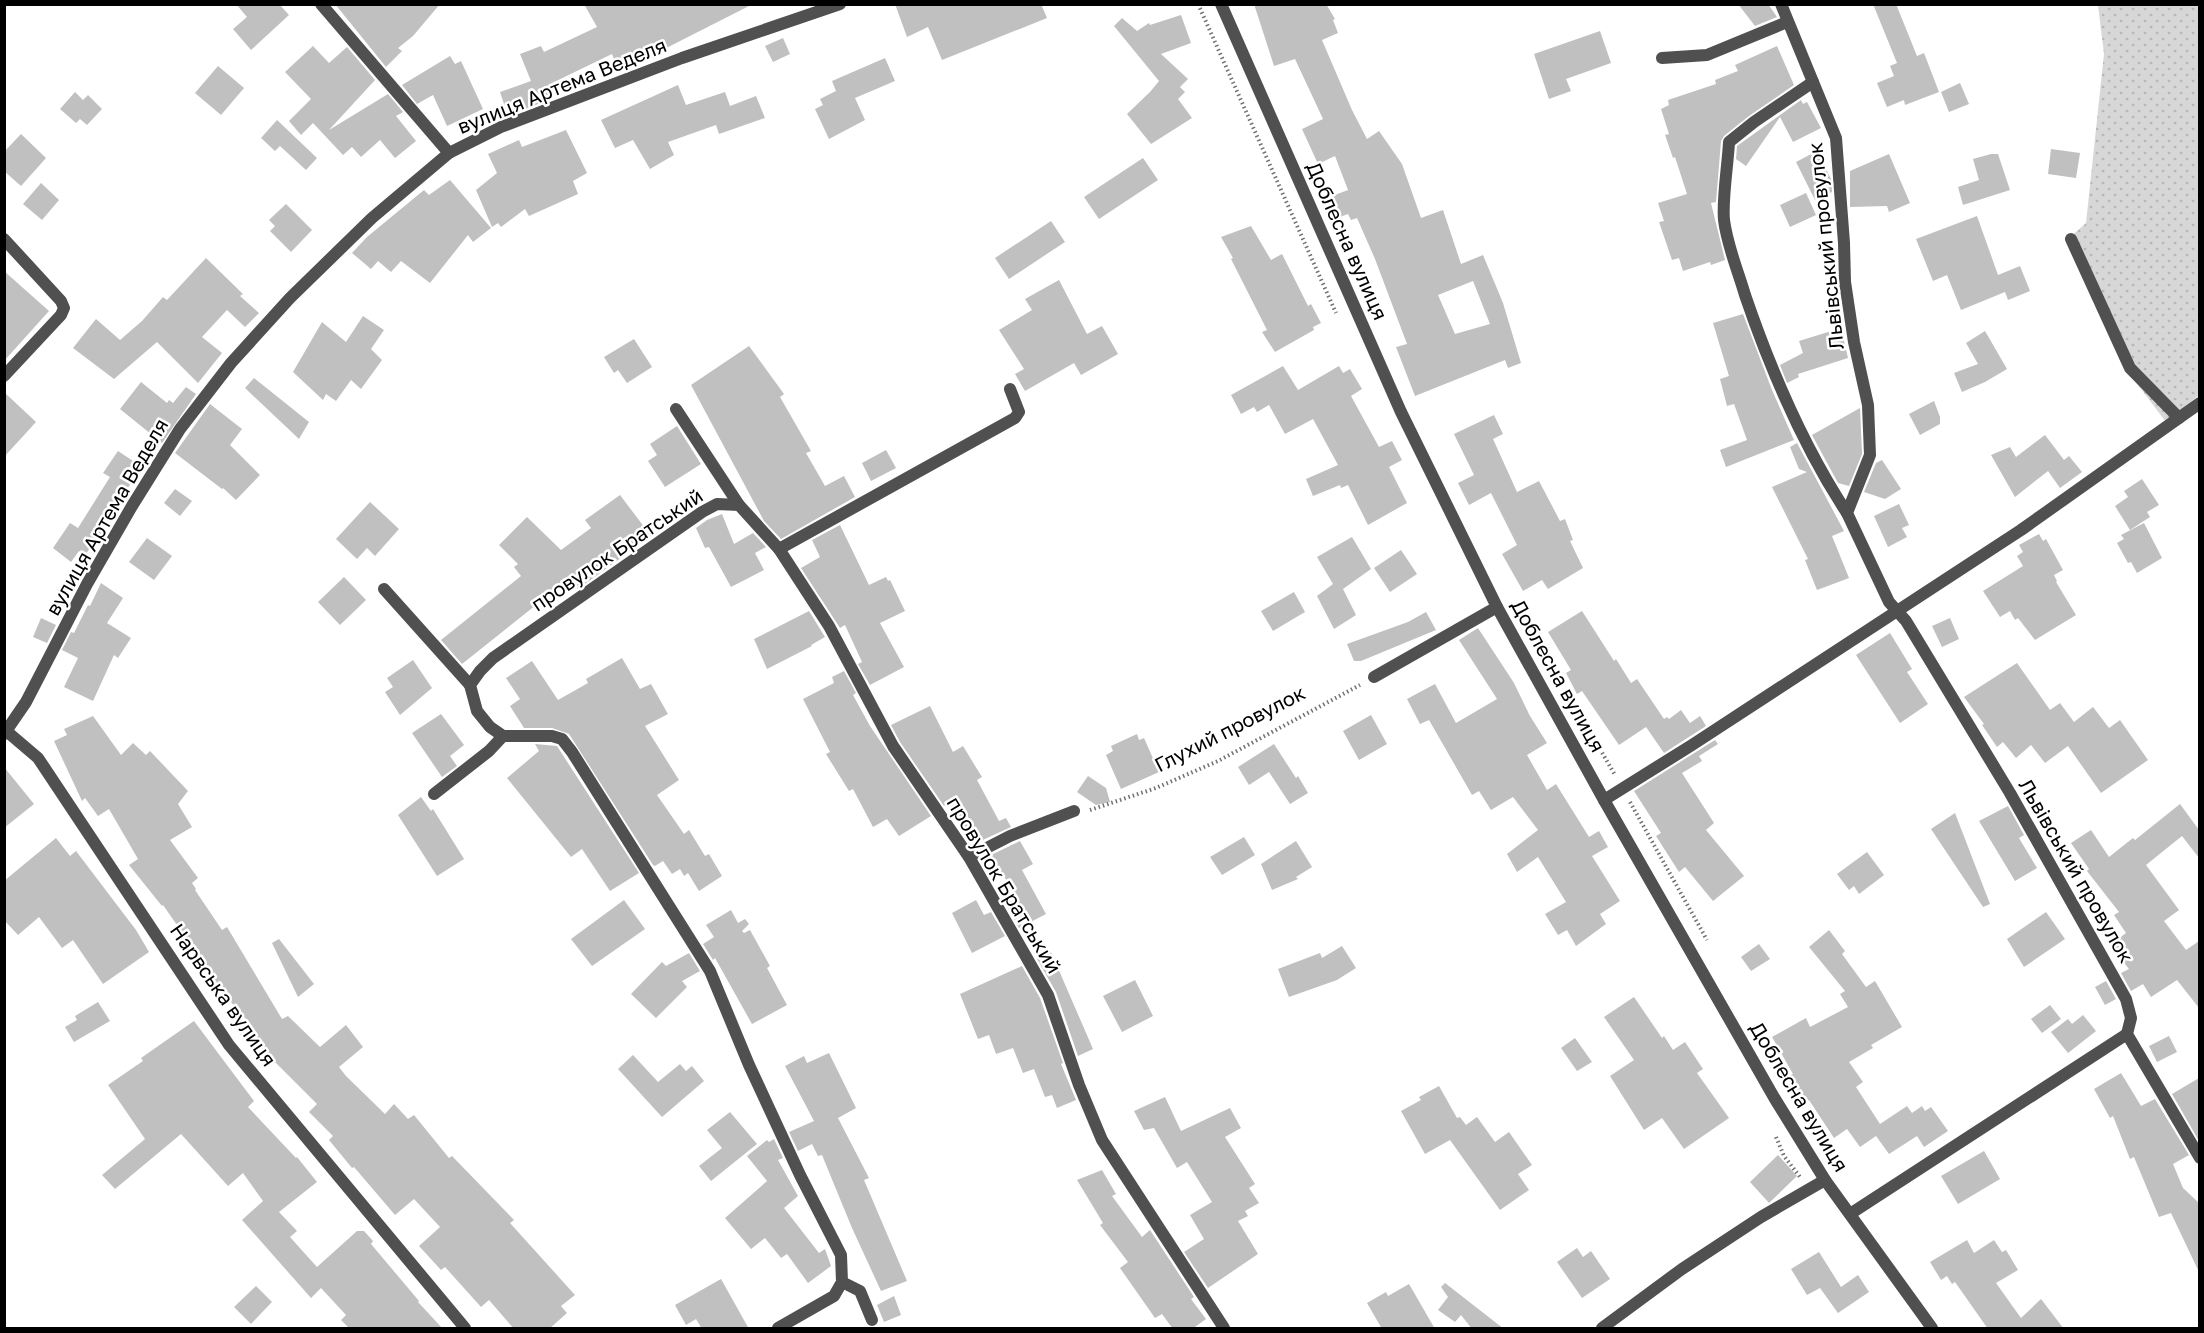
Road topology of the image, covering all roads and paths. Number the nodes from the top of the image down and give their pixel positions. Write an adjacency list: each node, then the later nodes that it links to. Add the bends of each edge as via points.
1 (321, 4): 8 (street)
2 (840, 4): 8 (street, вулиця Артема Веделя, via 682,58 501,127)
3 (1221, 4): 20 (street, Доблесна вулиця, via 1401,412)
4 (1781, 4): 5 (street, Львівський провулок)
5 (1787, 22): 6 (street, via 1707,55); 7 (street, Львівський провулок)
6 (1662, 58)
7 (1813, 82): 17 (street, Львівський провулок, via 1836,138 1845,282 1868,405 1870,455); 17 (street, Львівський провулок, via 1729,142 1724,219 1751,311 1787,405 1823,477)
8 (449, 153): 25 (street, вулиця Артема Веделя, via 372,218 290,298 216,382 180,429 132,506 26,702)
9 (4, 239): 11 (street, via 64,308)
10 (2071, 239): 15 (street, via 2130,368)
11 (4, 376)
12 (1010, 389): 18 (street, via 1018,412 1015,418)
13 (2199, 403): 15 (street)
14 (676, 409): 16 (street)
15 (2179, 418): 21 (street, via 2021,530)
16 (739, 505): 18 (street, провулок Братський); 23 (street, провулок Братський, via 717,504 702,512 493,658)
17 (1847, 513): 21 (street, Львівський провулок, via 1888,602)
18 (779, 549): 31 (street, провулок Братський, via 829,626 893,746)
19 (384, 589): 23 (street)
20 (1497, 606): 22 (street); 29 (street, Доблесна вулиця)
21 (1896, 610): 27 (street); 33 (street, Львівський провулок, via 2010,793 2126,999 2131,1018)
22 (1374, 677): 30 (path, Глухий провулок, via 1218,761 1156,788 1095,809)
23 (470, 685): 26 (street, via 477,711)
24 (1570, 698): 27 (path)
25 (5, 731): 39 (street, Нарвська вулиця, via 38,758 229,1045)
26 (503, 736): 28 (street); 37 (street, via 562,739 710,971 758,1085 841,1255)
27 (1623, 788): 29 (street); 32 (path)
28 (434, 794)
29 (1604, 800): 35 (street, Доблесна вулиця, via 1769,1089)
30 (1074, 811): 31 (street)
31 (969, 857): 41 (street, провулок Братський, via 1048,995 1102,1140)
32 (1708, 943)
33 (2127, 1034): 34 (street); 36 (street)
34 (2199, 1158)
35 (1826, 1180): 36 (street, Доблесна вулиця); 42 (street, via 1682,1269)
36 (1850, 1214): 43 (street, Доблесна вулиця)
37 (842, 1282): 38 (street, via 860,1291); 40 (street, via 834,1296)
38 (872, 1320)
39 (465, 1329)
40 (778, 1329)
41 (1224, 1329)
42 (1602, 1329)
43 (1932, 1329)

